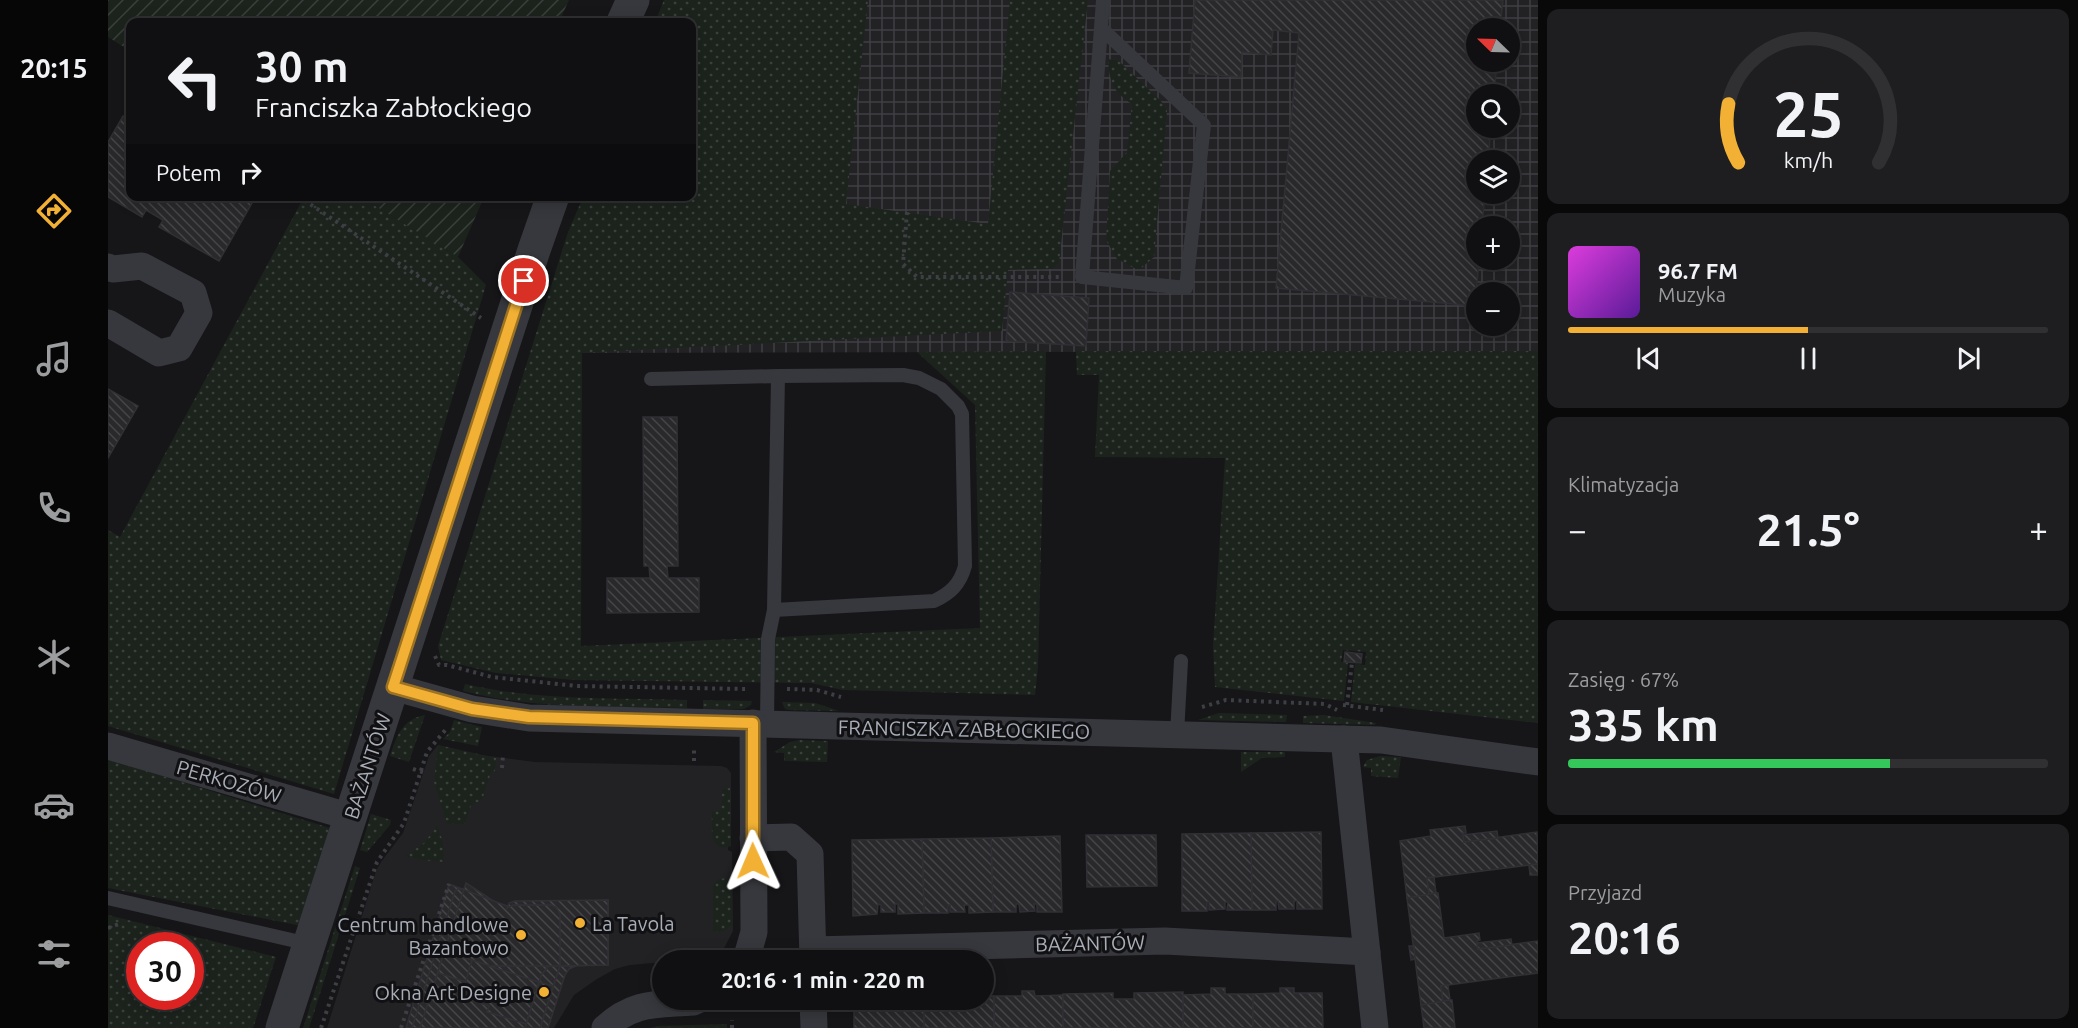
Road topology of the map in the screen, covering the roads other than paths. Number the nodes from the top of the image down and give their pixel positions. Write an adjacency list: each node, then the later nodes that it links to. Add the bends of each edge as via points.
1 (633, 0): 3 (street)
2 (1103, 0): 4 (lane)
3 (625, 18)
4 (1101, 28): 4 (lane, via 1082,277 1186,288 1204,125)
5 (551, 201): 12 (street, BAŻANTÓW)
6 (108, 267): 7 (street, via 142,266 193,293 199,313 178,348 159,353)
7 (108, 323)
8 (778, 376): 9 (lane); 10 (lane); 10 (lane, via 903,375 930,382 951,398 963,414 966,567 952,591 934,601)
9 (651, 379)
10 (774, 610): 13 (lane)
11 (1181, 661): 14 (lane)
12 (393, 687): 13 (street, FRANCISZKA ZABŁOCKIEGO, via 472,709 529,717); 18 (street, BAŻANTÓW)
13 (760, 724): 14 (street, FRANCISZKA ZABŁOCKIEGO); 19 (street)
14 (1177, 735): 15 (street, FRANCISZKA ZABŁOCKIEGO)
15 (1344, 739): 17 (street, FRANCISZKA ZABŁOCKIEGO, via 1382,740); 25 (street)
16 (108, 746): 18 (street, PERKOZÓW)
17 (1538, 762)
18 (351, 817): 21 (street, BAŻANTÓW)
19 (753, 838): 22 (street, via 754,932); 23 (street, BAŻANTÓW, via 791,837 810,854)
20 (108, 898): 21 (lane)
21 (309, 944): 28 (street, BAŻANTÓW)
22 (749, 950)
23 (813, 950)
24 (949, 950): 25 (street, BAŻANTÓW, via 1166,942)
25 (1367, 952): 31 (street)
26 (652, 1004): 29 (street, via 622,1013)
27 (813, 1010): 30 (street)
28 (282, 1028)
29 (604, 1028)
30 (814, 1028)
31 (1375, 1028)

